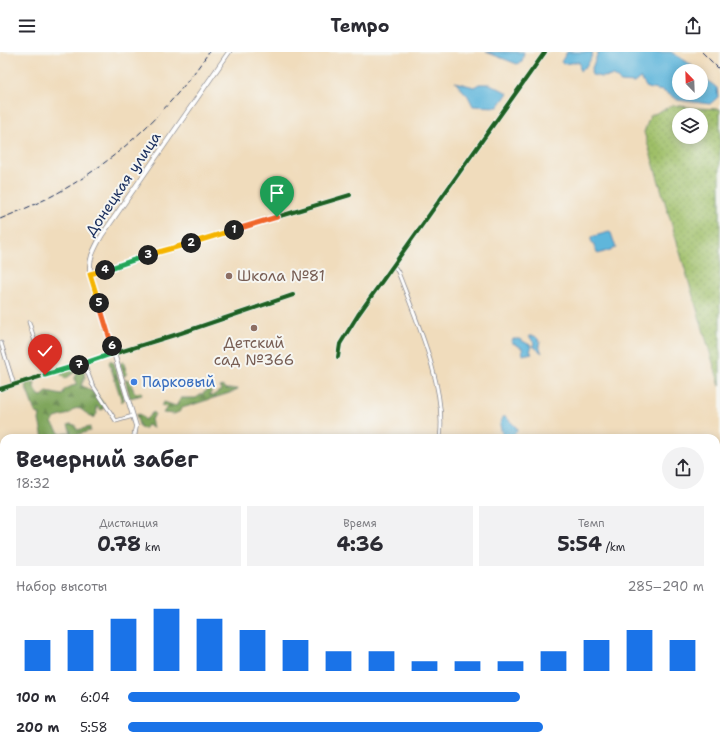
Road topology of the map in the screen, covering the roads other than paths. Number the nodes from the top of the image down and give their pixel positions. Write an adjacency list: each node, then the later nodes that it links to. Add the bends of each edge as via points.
1 (229, 52): 5 (main road, Донецкая улица, via 102,235 92,254)
2 (545, 52): 4 (street)
3 (350, 195): 5 (street)
4 (394, 266): 10 (street, via 345,334); 17 (street, via 415,317 436,385)
5 (90, 274): 9 (main road, Донецкая улица)
6 (294, 295): 9 (street)
7 (29, 322): 12 (street)
8 (1, 343): 13 (street)
9 (114, 353): 11 (street); 15 (main road, Донецкая улица)
10 (338, 357)
11 (84, 363): 12 (street); 15 (street, via 92,384 116,421)
12 (45, 375): 13 (street)
13 (14, 385): 14 (street)
14 (0, 389)
15 (133, 416): 16 (main road, Донецкая улица)
16 (135, 434)
17 (440, 434)

